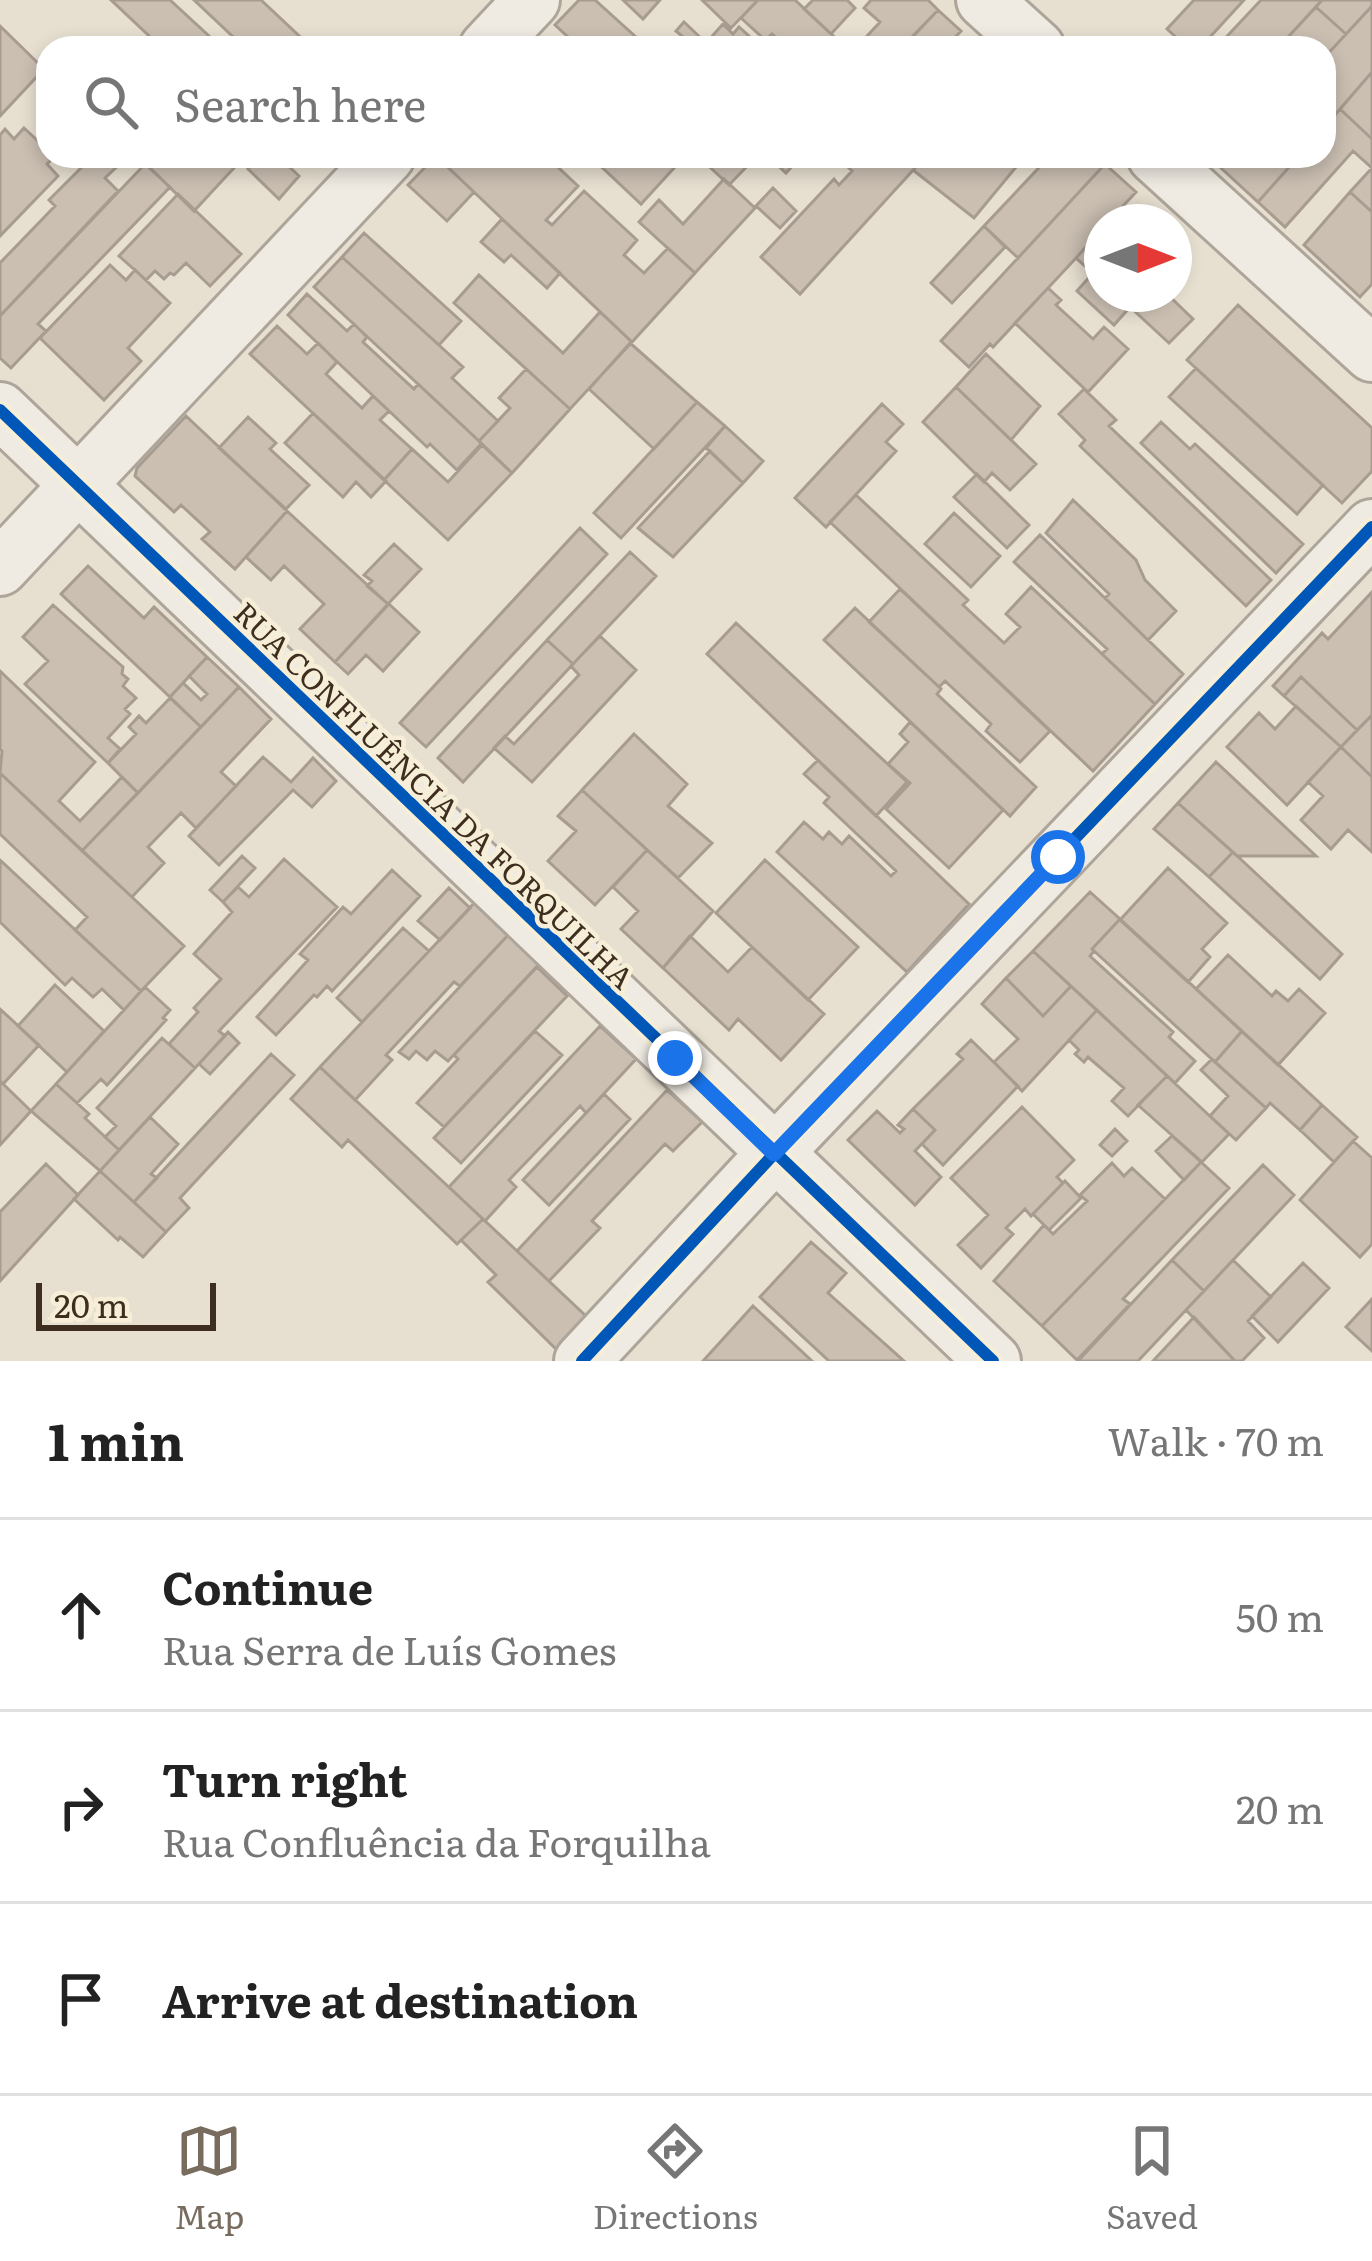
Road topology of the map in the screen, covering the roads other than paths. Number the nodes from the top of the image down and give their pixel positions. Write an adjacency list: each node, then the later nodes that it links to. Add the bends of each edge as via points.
1 (532, 0): 3 (street)
2 (984, 0): 4 (street)
3 (499, 36)
4 (1024, 36)
5 (376, 168): 9 (street)
6 (1168, 168): 7 (street)
7 (1372, 354)
8 (0, 410): 9 (street, RUA CONFLUÊNCIA DA FORQUILHA)
9 (80, 484): 11 (street); 12 (street, RUA CONFLUÊNCIA DA FORQUILHA)
10 (1372, 527): 12 (street)
11 (0, 568)
12 (774, 1154): 13 (street); 14 (street, RUA CONFLUÊNCIA DA FORQUILHA)
13 (583, 1361)
14 (993, 1361)

